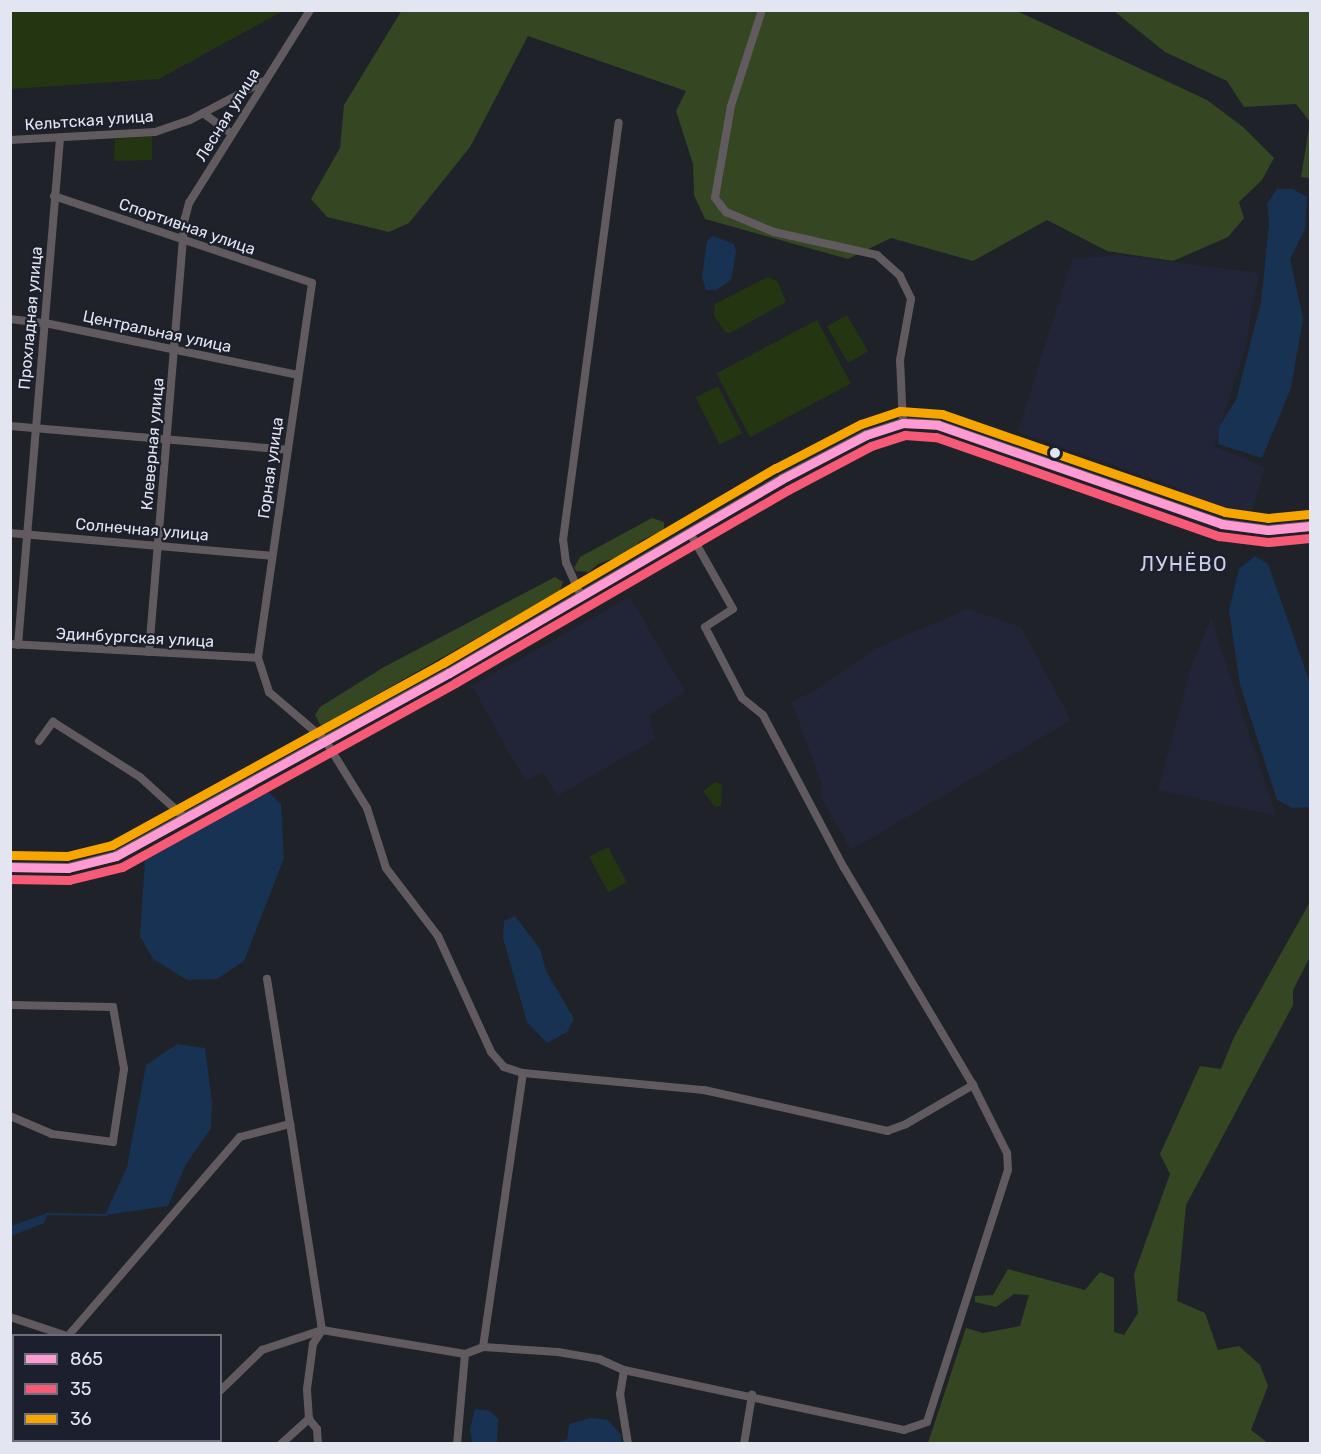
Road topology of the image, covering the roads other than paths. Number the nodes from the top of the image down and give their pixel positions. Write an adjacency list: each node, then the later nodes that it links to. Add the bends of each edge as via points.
1 (310, 10): 3 (street, Лесная улица)
2 (762, 10): 16 (street, via 731,106 715,198 726,212 774,232 877,255 900,276 911,299 900,360)
3 (266, 80): 4 (street, Кельтская улица); 6 (street, Лесная улица)
4 (203, 113): 6 (street); 7 (street, Кельтская улица, via 155,132)
5 (619, 123): 27 (street, via 563,540 566,562)
6 (232, 134): 10 (street, Лесная улица, via 189,203)
7 (60, 138): 8 (street, Кельтская улица); 9 (street, Прохладная улица)
8 (10, 140)
9 (54, 196): 10 (street, Спортивная улица); 13 (street, Прохладная улица)
10 (184, 239): 11 (street, Спортивная улица); 14 (street, Клеверная улица)
11 (312, 283): 15 (street, Горная улица)
12 (10, 319): 13 (street, Центральная улица)
13 (45, 322): 14 (street, Центральная улица); 18 (street, Прохладная улица)
14 (174, 349): 15 (street, Центральная улица); 19 (street, Клеверная улица)
15 (297, 375): 20 (street, Горная улица)
16 (903, 423): 21 (street, via 938,425 1222,524 1268,531); 23 (street, via 856,440)
17 (10, 426): 18 (street)
18 (36, 429): 19 (street); 24 (street, Прохладная улица)
19 (168, 440): 20 (street); 25 (street, Клеверная улица)
20 (288, 450): 26 (street, Горная улица)
21 (1311, 526)
22 (10, 533): 24 (street, Солнечная улица)
23 (690, 533): 27 (street); 38 (street, via 733,609 705,627 742,698 763,715 844,868)
24 (27, 534): 25 (street, Солнечная улица); 28 (street, Прохладная улица)
25 (158, 545): 26 (street, Солнечная улица); 29 (street, Клеверная улица)
26 (271, 556): 30 (street, Горная улица)
27 (581, 596): 31 (street)
28 (14, 644): 29 (street, Эдинбургская улица)
29 (149, 652): 30 (street, Эдинбургская улица)
30 (258, 658): 31 (street, via 269,692)
31 (325, 740): 33 (street); 37 (street, via 367,808 386,868 438,936 491,1052 504,1067)
32 (39, 741): 33 (street, via 53,722 140,777)
33 (184, 816): 34 (street, via 93,865)
34 (10, 867)
35 (267, 979): 40 (street)
36 (10, 1005): 39 (street, via 113,1007 124,1069 112,1142 52,1134)
37 (523, 1073): 38 (street, via 704,1090 887,1131); 45 (street)
38 (973, 1084): 49 (street, via 1007,1153 1008,1170 927,1422 904,1430)
39 (10, 1116)
40 (290, 1124): 42 (street); 44 (street, via 240,1137)
41 (10, 1317): 43 (street)
42 (322, 1330): 46 (street); 48 (street, via 262,1350); 50 (street, via 313,1344)
43 (65, 1334)
44 (69, 1334)
45 (483, 1347): 46 (street); 47 (street, via 558,1352 599,1359)
46 (465, 1354): 53 (street)
47 (624, 1370): 49 (street); 54 (street, via 620,1394)
48 (222, 1389)
49 (752, 1395): 55 (street)
50 (309, 1419): 51 (street); 52 (street)
51 (281, 1443)
52 (318, 1443)
53 (457, 1443)
54 (628, 1443)
55 (744, 1443)

